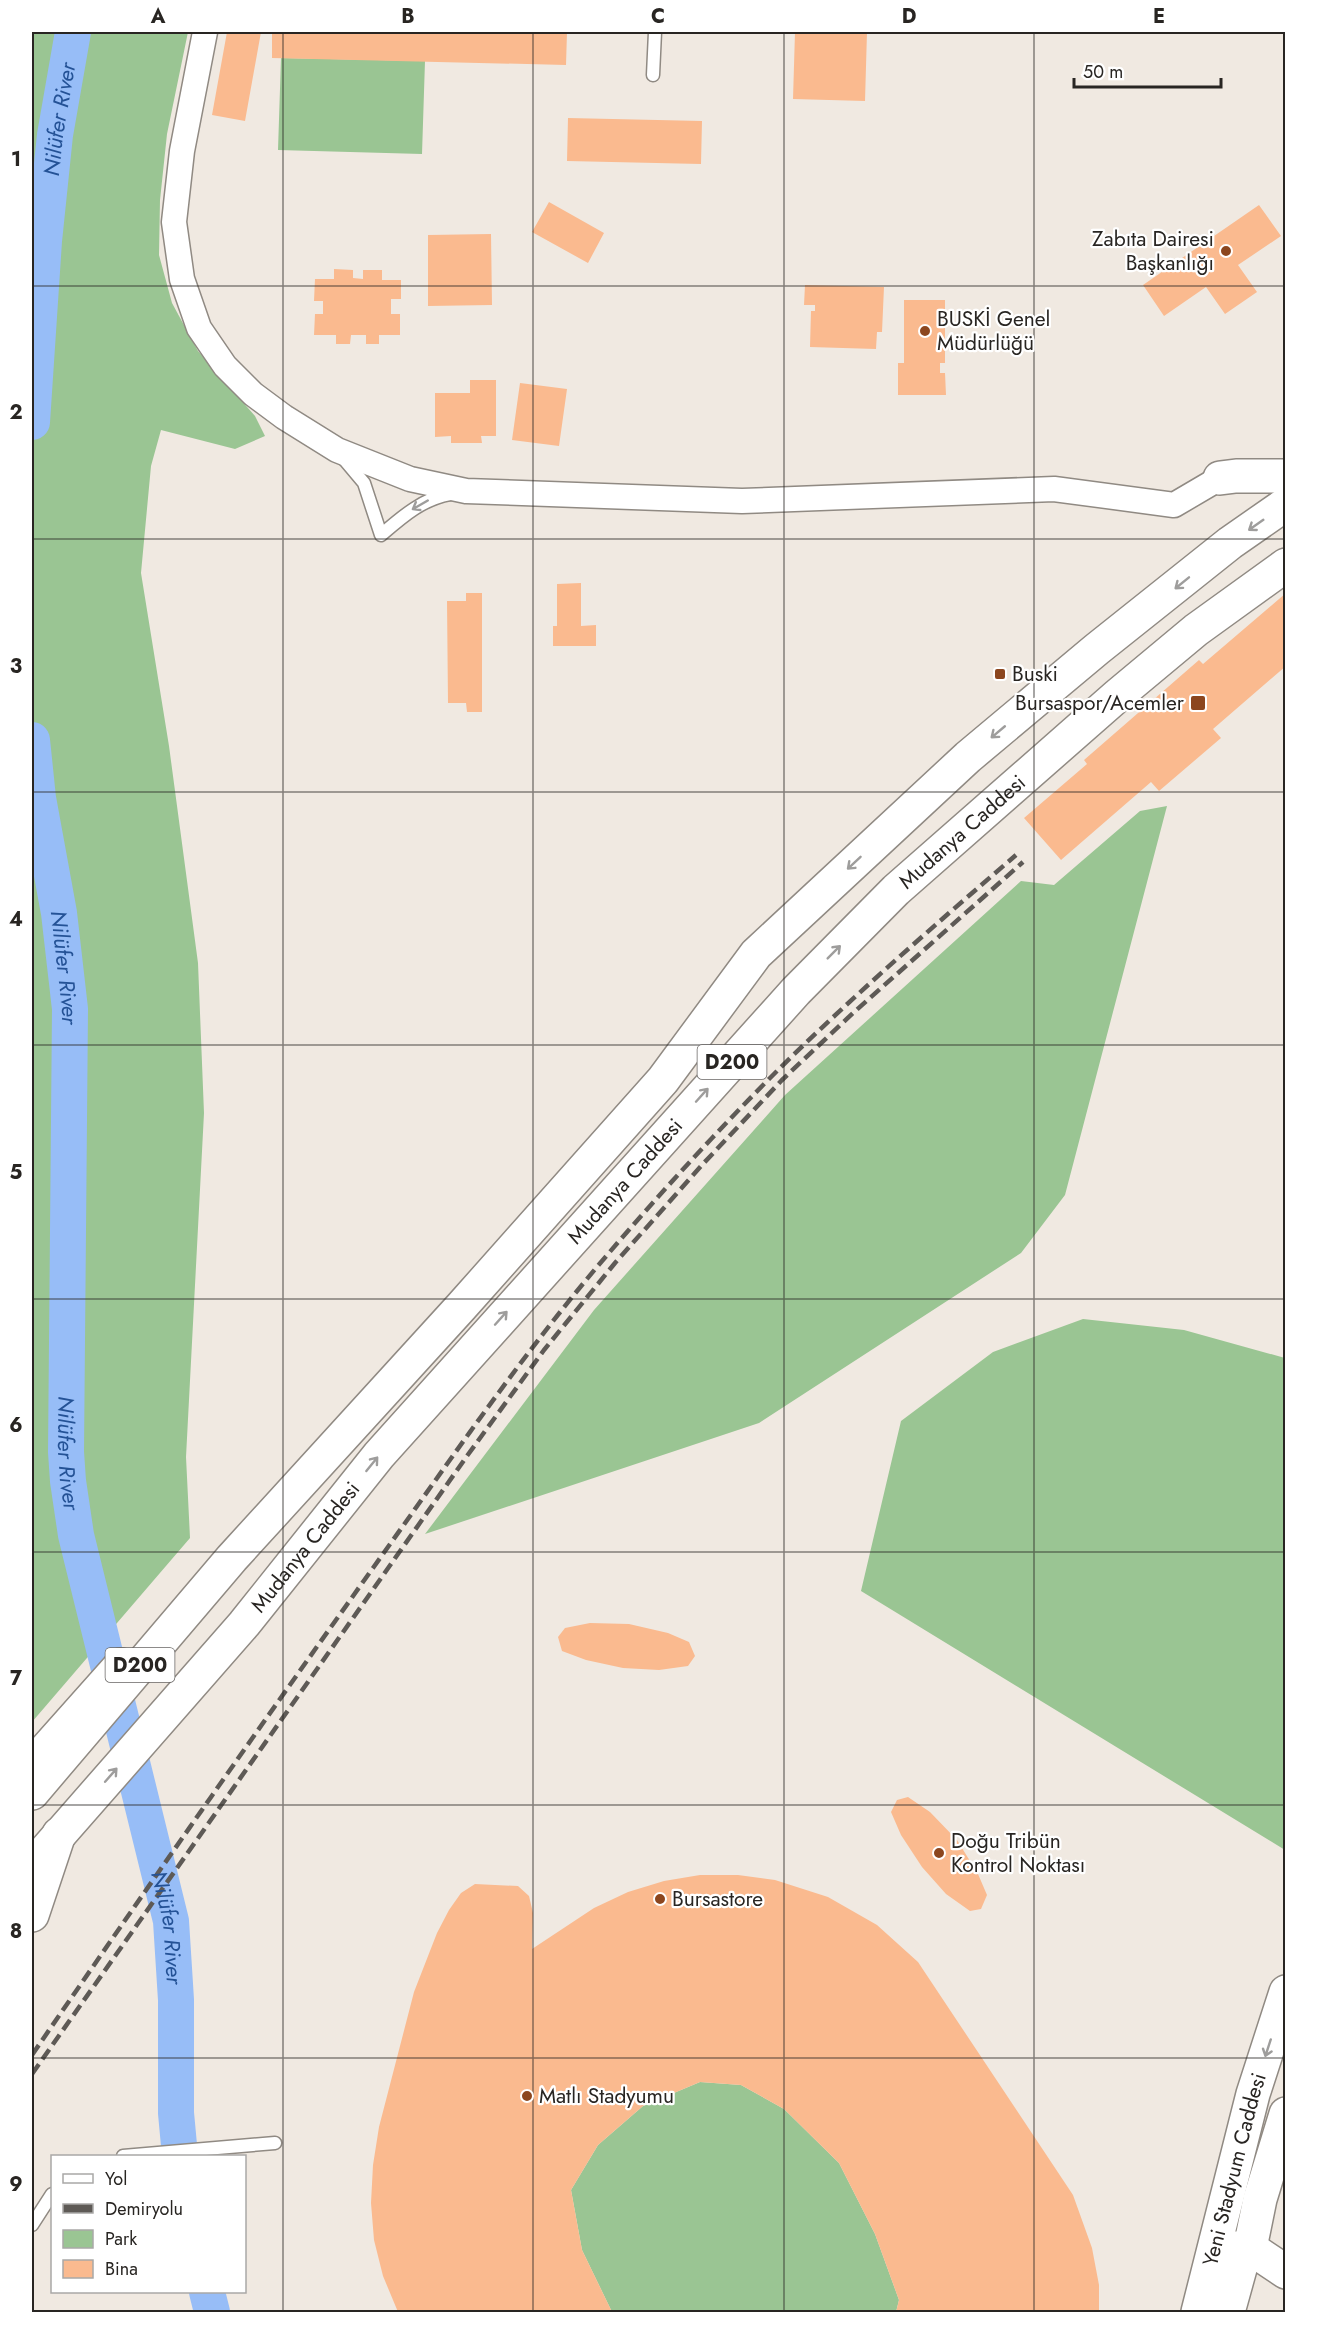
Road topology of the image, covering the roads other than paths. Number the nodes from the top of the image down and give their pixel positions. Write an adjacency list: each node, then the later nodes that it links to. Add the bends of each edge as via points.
1 (205, 32): 4 (street, via 182,151 174,222 182,279 200,327 225,366 253,394)
2 (655, 32): 3 (lane)
3 (653, 75)
4 (337, 450): 7 (street, via 410,479); 7 (lane, one-way to 4, via 434,497 381,535 364,483)
5 (1286, 476): 6 (main road)
6 (1220, 478): 7 (street, via 1174,505 1054,489 742,501)
7 (466, 491)
8 (1286, 504): 10 (main road, Mudanya Caddesi / D200, one-way to 10, via 1230,543 968,757 756,954 663,1080 461,1307 227,1554)
9 (1286, 565): 11 (main road, Mudanya Caddesi / D200, one-way to 9, via 244,1624 379,1455 804,982 896,890 1118,695 1196,630)
10 (37, 1774)
11 (65, 1827): 12 (main road, Mudanya Caddesi / D200); 13 (main road)
12 (32, 1866)
13 (32, 1915)
14 (1286, 1992): 21 (main road, Yeni Stadyum Caddesi, one-way to 21, via 1253,2094)
15 (1286, 2114): 19 (main road, Yeni Stadyum Caddesi)
16 (274, 2143): 17 (lane)
17 (145, 2155)
18 (51, 2196): 20 (lane)
19 (1260, 2199): 21 (main road, Yeni Stadyum Caddesi); 22 (main road, via 1269,2231)
20 (32, 2225)
21 (1236, 2253): 23 (main road); 24 (main road); 25 (main road, Yeni Stadyum Caddesi); 26 (main road, Yeni Stadyum Caddesi)
22 (1286, 2263)
23 (1286, 2272)
24 (1286, 2282)
25 (1198, 2313)
26 (1228, 2313)

